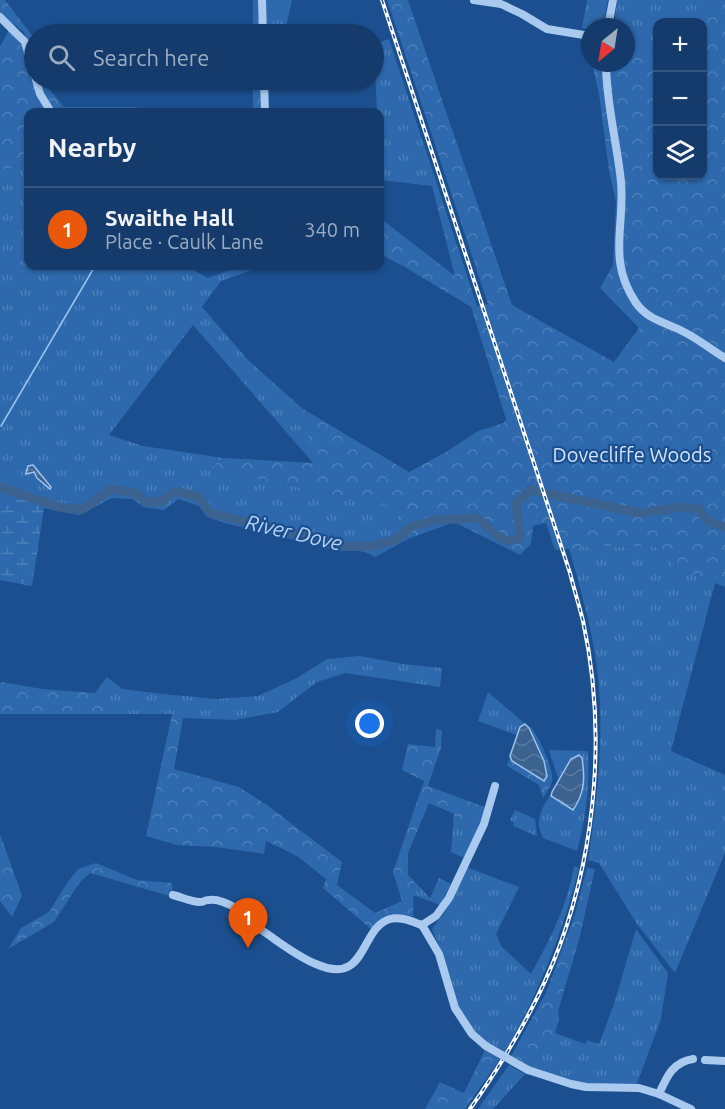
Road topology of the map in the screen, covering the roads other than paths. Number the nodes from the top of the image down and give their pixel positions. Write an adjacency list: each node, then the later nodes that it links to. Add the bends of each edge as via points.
1 (262, 0): 6 (street)
2 (474, 0): 7 (street, via 501,4 547,29)
3 (613, 0): 5 (street)
4 (0, 17): 8 (street)
5 (610, 18)
6 (263, 24)
7 (581, 35)
8 (24, 41)
9 (607, 72): 14 (street, via 622,195 618,251 623,277 636,303 650,318 682,331)
10 (39, 90): 12 (street)
11 (264, 90): 13 (street)
12 (49, 108)
13 (265, 108)
14 (725, 358)
15 (495, 786): 17 (street, via 484,825 449,898 436,916)
16 (173, 895): 17 (street, via 226,904 307,959 329,968 353,964 379,927 391,919)
17 (422, 925): 21 (street, bridge, via 439,954 455,1008 472,1034 486,1046 528,1070 572,1084 639,1088)
18 (693, 1059): 21 (street, via 674,1066)
19 (705, 1060): 20 (street)
20 (725, 1061)
21 (659, 1094): 22 (street)
22 (691, 1109)

